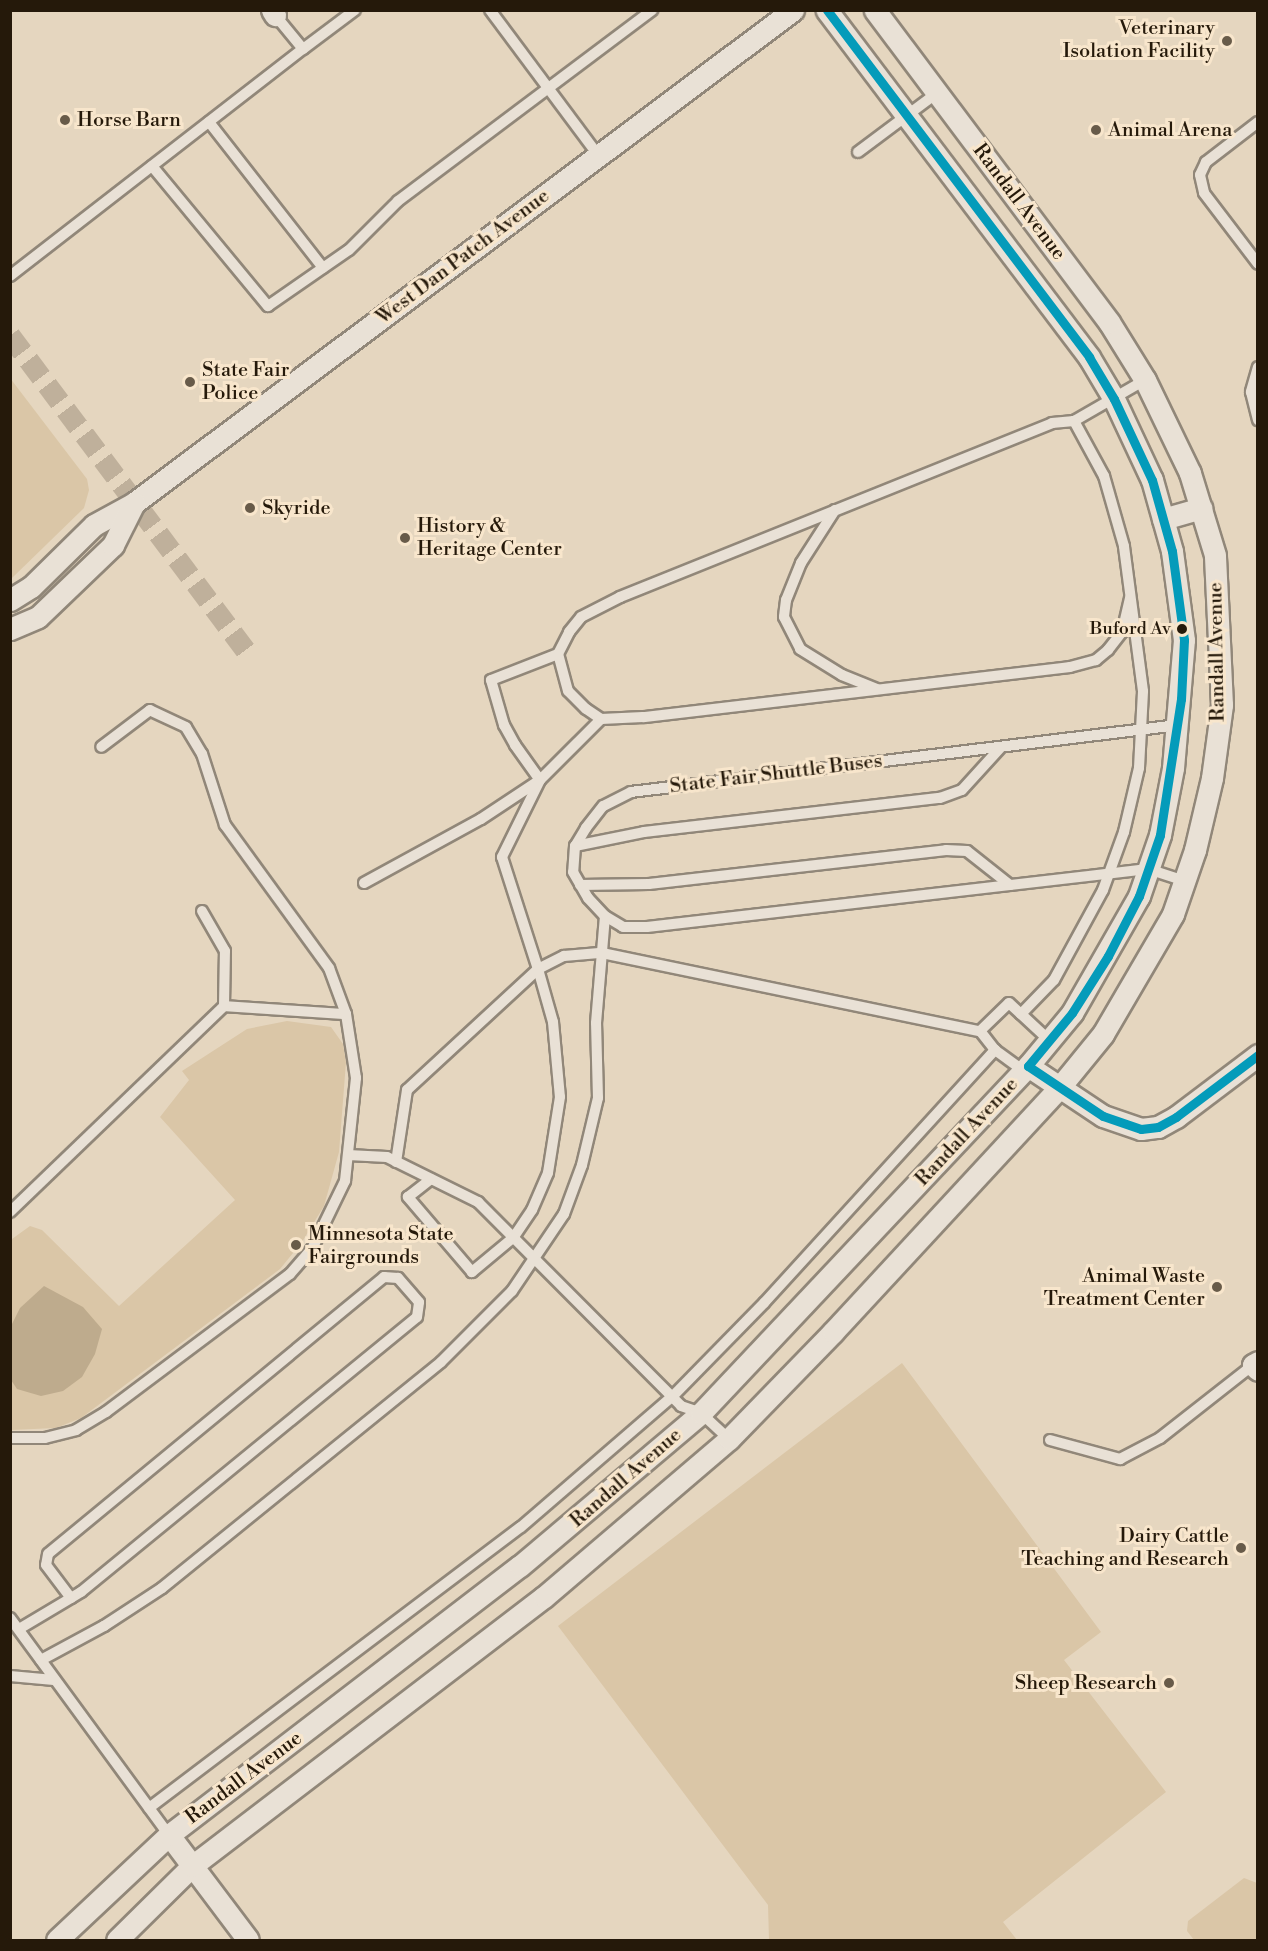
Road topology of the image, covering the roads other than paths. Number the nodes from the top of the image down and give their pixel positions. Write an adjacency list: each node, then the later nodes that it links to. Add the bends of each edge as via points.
1 (355, 10): 8 (lane)
2 (490, 10): 9 (lane)
3 (652, 10): 9 (lane)
4 (793, 10): 15 (street, West Dan Patch Avenue)
5 (827, 10): 11 (street, Randall Avenue)
6 (875, 10): 10 (street, Randall Avenue)
7 (274, 13): 8 (lane)
8 (303, 49): 12 (lane)
9 (549, 88): 15 (lane); 18 (lane, via 398,201 349,250)
10 (937, 93): 11 (lane); 21 (street, Randall Avenue, via 1108,322)
11 (907, 116): 14 (lane); 22 (street, Randall Avenue, via 1089,357)
12 (209, 122): 16 (lane); 18 (lane)
13 (1257, 122): 17 (lane, via 1206,162 1200,175 1204,193)
14 (858, 152)
15 (599, 156): 25 (street, West Dan Patch Avenue)
16 (152, 166): 18 (lane, via 268,306); 19 (lane)
17 (1257, 264)
18 (323, 268)
19 (10, 276)
20 (1257, 367): 23 (lane, via 1251,392)
21 (1144, 380): 22 (lane); 26 (street, Randall Avenue, via 1190,472)
22 (1114, 399): 24 (lane); 28 (street, Randall Avenue, via 1152,480)
23 (1257, 420)
24 (1074, 421): 27 (lane, via 1052,423); 29 (lane, via 1104,476 1124,546)
25 (134, 503): 30 (street, West Dan Patch Avenue, via 94,525 31,586); 31 (street, West Dan Patch Avenue, via 114,545 38,617)
26 (1201, 508): 28 (street); 43 (street, Randall Avenue, via 1215,555 1222,705 1212,778)
27 (835, 510): 32 (lane, via 620,597 581,617); 33 (lane, via 801,563 786,600 784,617 800,649 842,675)
28 (1163, 519): 35 (street, Randall Avenue, via 1172,551 1184,640)
29 (1131, 591): 33 (lane, via 1122,632 1096,660 1070,667); 36 (lane, via 1143,691)
30 (10, 600)
31 (10, 629)
32 (558, 654): 34 (lane, via 568,691); 39 (lane, via 491,680 504,726)
33 (879, 690): 34 (lane)
34 (601, 719): 39 (lane)
35 (1178, 725): 36 (lane, State Fair Shuttle Buses); 41 (street, Randall Avenue, via 1160,835)
36 (1141, 730): 38 (lane, State Fair Shuttle Buses); 42 (lane, via 1139,768)
37 (101, 747): 52 (lane, via 150,710 186,727 202,754 225,825 329,968)
38 (1000, 747): 40 (lane, via 962,790 940,798 644,832); 40 (lane, State Fair Shuttle Buses, via 631,792 603,806)
39 (540, 780): 44 (lane, via 481,819); 50 (lane, via 502,856)
40 (575, 846): 45 (lane, via 573,872)
41 (1148, 869): 42 (lane); 43 (lane); 55 (street, Randall Avenue, via 1108,956)
42 (1109, 874): 46 (lane); 53 (lane, via 1080,938 1054,980)
43 (1184, 881): 59 (street, Randall Avenue, via 1173,914 1140,975 1103,1034)
44 (364, 883)
45 (580, 885): 46 (lane, via 649,884 946,850 967,851); 48 (lane)
46 (1010, 885): 48 (lane, via 647,927 623,927)
47 (202, 910): 51 (lane, via 225,951)
48 (605, 916): 49 (lane)
49 (602, 953): 50 (lane, via 564,956); 54 (lane); 65 (lane, via 596,1023 598,1098 582,1165 564,1214)
50 (538, 969): 61 (lane, via 407,1090); 64 (lane, via 553,1022 560,1097 548,1173)
51 (224, 1006): 52 (lane); 63 (lane)
52 (346, 1014): 60 (lane, via 356,1078)
53 (1021, 1014): 54 (lane, via 1009,1003); 55 (lane)
54 (980, 1031): 56 (lane)
55 (1050, 1040): 58 (street, Randall Avenue)
56 (994, 1050): 58 (lane); 67 (lane, via 780,1286)
57 (1257, 1055): 59 (street, via 1158,1127 1124,1127)
58 (1026, 1068): 59 (street); 68 (street, Randall Avenue)
59 (1059, 1088): 70 (street, Randall Avenue)
60 (348, 1155): 61 (lane); 69 (lane, via 345,1181 330,1218 312,1249 290,1274 76,1430 45,1438)
61 (396, 1161): 62 (lane)
62 (430, 1179): 64 (lane, via 478,1202); 64 (lane, via 408,1197 472,1272)
63 (10, 1212)
64 (514, 1238): 65 (lane)
65 (536, 1259): 67 (lane); 75 (lane, via 474,1331 404,1393 162,1588 105,1626)
66 (1256, 1366): 71 (lane, via 1160,1438 1120,1459)
67 (673, 1396): 68 (lane, via 681,1406); 78 (lane, via 513,1533)
68 (700, 1413): 70 (lane); 79 (street, Randall Avenue, via 520,1566)
69 (10, 1438)
70 (729, 1439): 80 (street, Randall Avenue, via 544,1597)
71 (1050, 1440)
72 (71, 1598): 72 (lane, via 46,1565 48,1554 384,1277 398,1278 419,1302 417,1317); 74 (lane)
73 (10, 1618): 74 (lane)
74 (19, 1629): 75 (lane)
75 (41, 1660): 77 (lane)
76 (10, 1676): 77 (lane)
77 (54, 1680): 78 (lane)
78 (149, 1808): 79 (lane)
79 (169, 1835): 80 (street); 82 (street, Randall Avenue)
80 (192, 1866): 81 (street, Randall Avenue); 83 (street)
81 (118, 1940)
82 (57, 1941)
83 (248, 1941)

